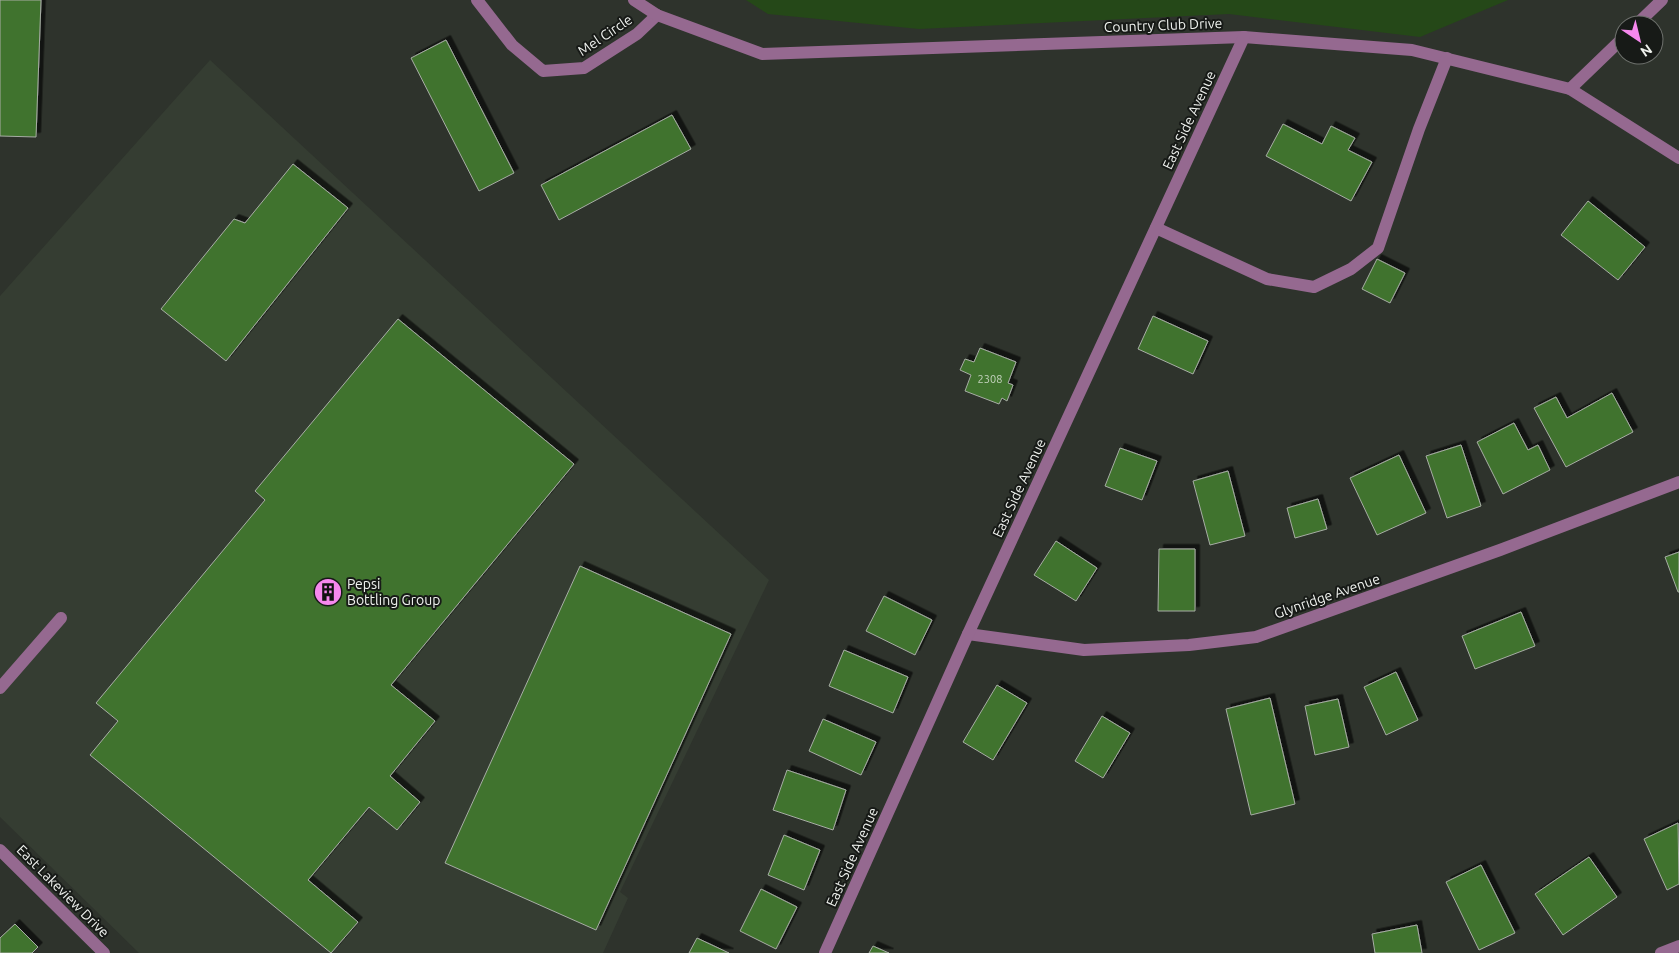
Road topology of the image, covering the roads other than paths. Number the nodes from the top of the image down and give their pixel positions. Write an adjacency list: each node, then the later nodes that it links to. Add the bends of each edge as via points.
1 (477, 0): 4 (street, Mel Circle, via 512,45 543,71 584,68 637,34)
2 (634, 0): 4 (street, Country Club Drive)
3 (1662, 0): 5 (street)
4 (657, 15): 6 (street, Country Club Drive, via 762,54)
5 (1646, 15)
6 (1244, 37): 8 (street, Country Club Drive, via 1412,50); 11 (street, East Side Avenue)
7 (1614, 47): 9 (street)
8 (1447, 58): 9 (street, Country Club Drive); 11 (street, via 1378,248 1351,269 1314,287 1267,279)
9 (1570, 89): 10 (street, Country Club Drive)
10 (1679, 158)
11 (1156, 228): 14 (street, East Side Avenue)
12 (1679, 482): 14 (street, Glynridge Avenue, via 1256,637 1189,645 1084,650)
13 (61, 618): 15 (street)
14 (968, 634): 19 (street, East Side Avenue)
15 (0, 688)
16 (0, 850): 18 (street, East Lakeview Drive)
17 (1679, 946): 20 (street)
18 (104, 953)
19 (826, 953)
20 (1661, 953)

